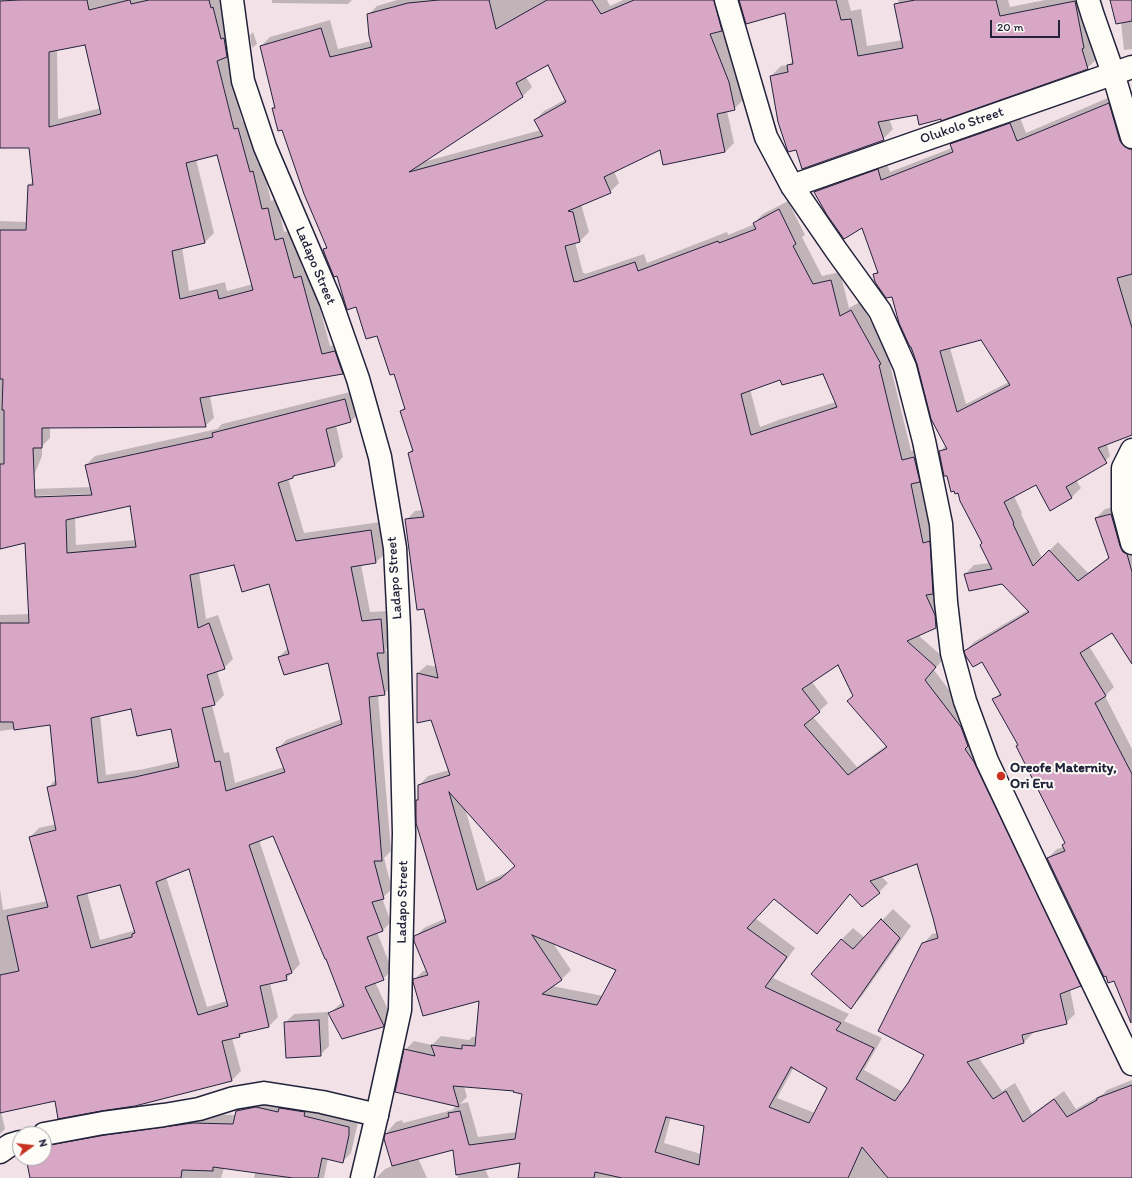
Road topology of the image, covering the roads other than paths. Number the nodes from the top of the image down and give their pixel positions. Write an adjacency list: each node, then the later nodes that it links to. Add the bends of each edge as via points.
1 (232, 0): 10 (street, Ladapo Street, via 243,81 265,147 331,302 358,379 380,457 395,548 404,833 400,1010)
2 (726, 0): 6 (street, via 766,137)
3 (1088, 0): 4 (street, via 1092,16)
4 (1122, 70): 5 (street); 6 (street, Olukolo Street)
5 (1132, 137)
6 (792, 186): 9 (street, via 880,311 905,367 924,440 941,524 952,653 965,701 987,761)
7 (1132, 450): 8 (street, via 1123,468 1123,509)
8 (1132, 543)
9 (1132, 1064)
10 (377, 1116): 11 (street, via 322,1102 264,1093 234,1098 199,1109); 14 (street, Ladapo Street)
11 (52, 1133)
12 (12, 1144): 13 (street)
13 (0, 1152)
14 (362, 1178)

